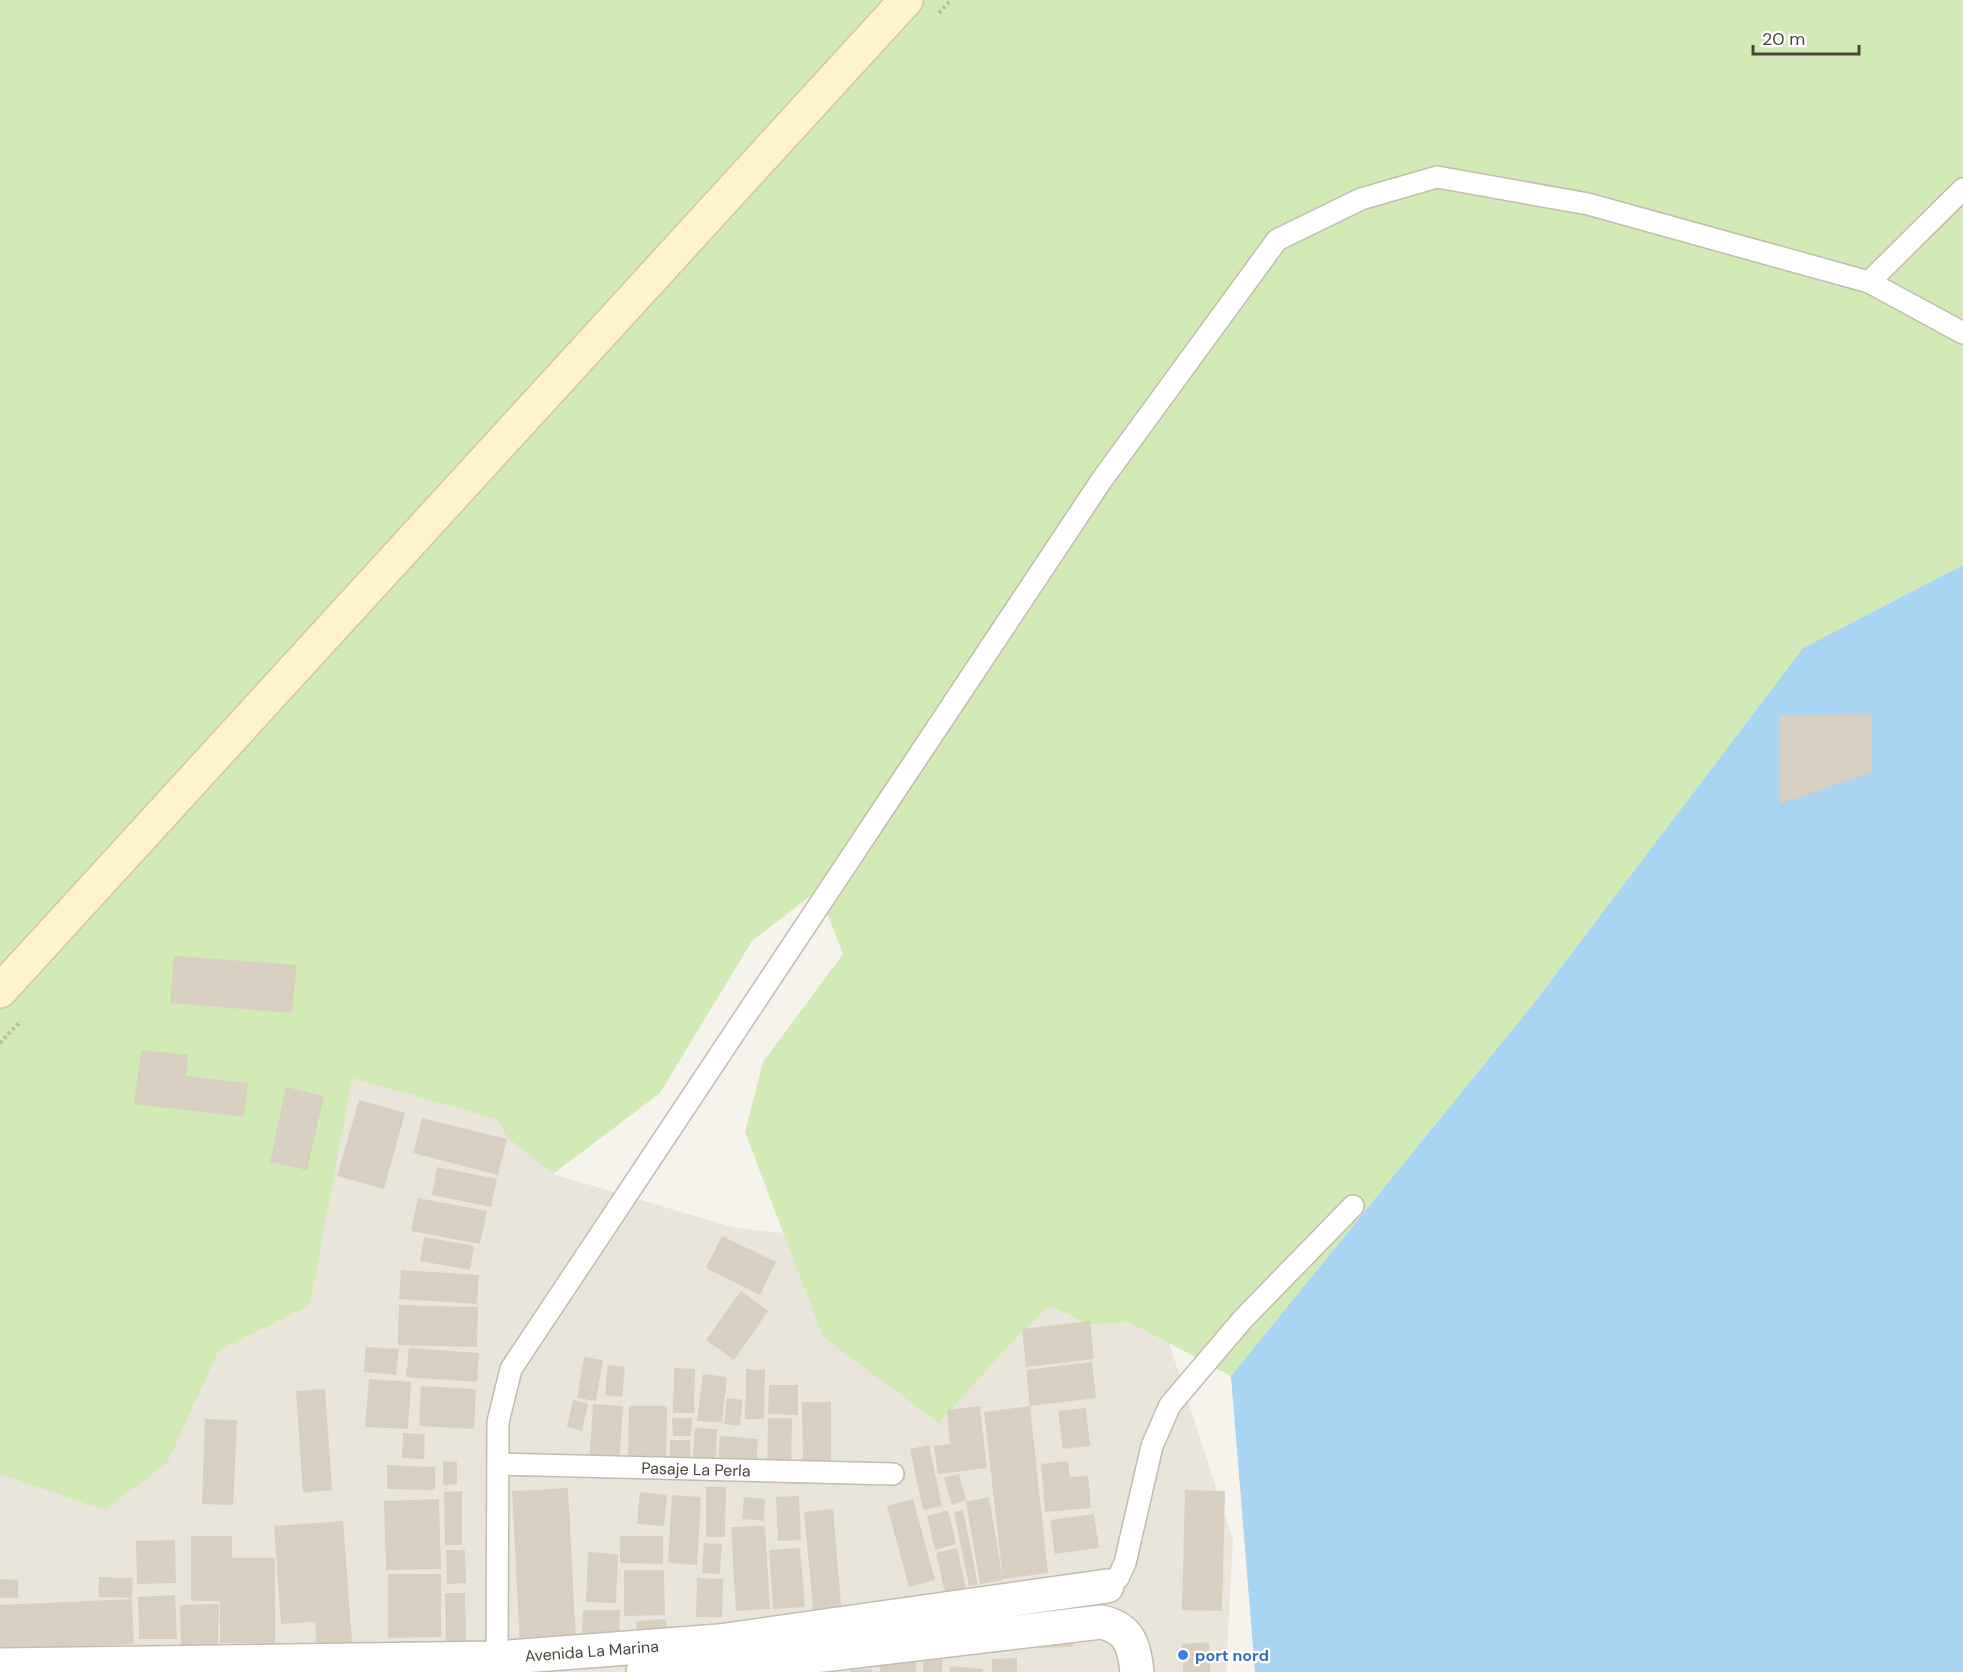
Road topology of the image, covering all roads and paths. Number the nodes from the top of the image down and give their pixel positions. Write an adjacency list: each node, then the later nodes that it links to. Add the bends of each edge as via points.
1 (906, 0): 5 (main road)
2 (1963, 189): 3 (lane)
3 (1869, 282): 4 (lane); 7 (lane, via 1588,204 1437,177 1361,199 1277,240 1101,481 511,1370 498,1422)
4 (1963, 333)
5 (0, 991)
6 (1353, 1206): 9 (lane, via 1243,1320 1170,1405 1152,1446 1125,1563 1118,1578)
7 (498, 1464): 8 (lane, Pasaje La Perla); 10 (lane)
8 (893, 1474)
9 (1107, 1586): 10 (street, Avenida La Marina, via 720,1641)
10 (497, 1658): 11 (street, Avenida La Marina)
11 (0, 1665)
12 (781, 1666): 13 (street, Avenida La Marina); 14 (street, Avenida La Marina, via 1101,1622 1117,1625 1129,1637)
13 (643, 1672)
14 (1137, 1672)

